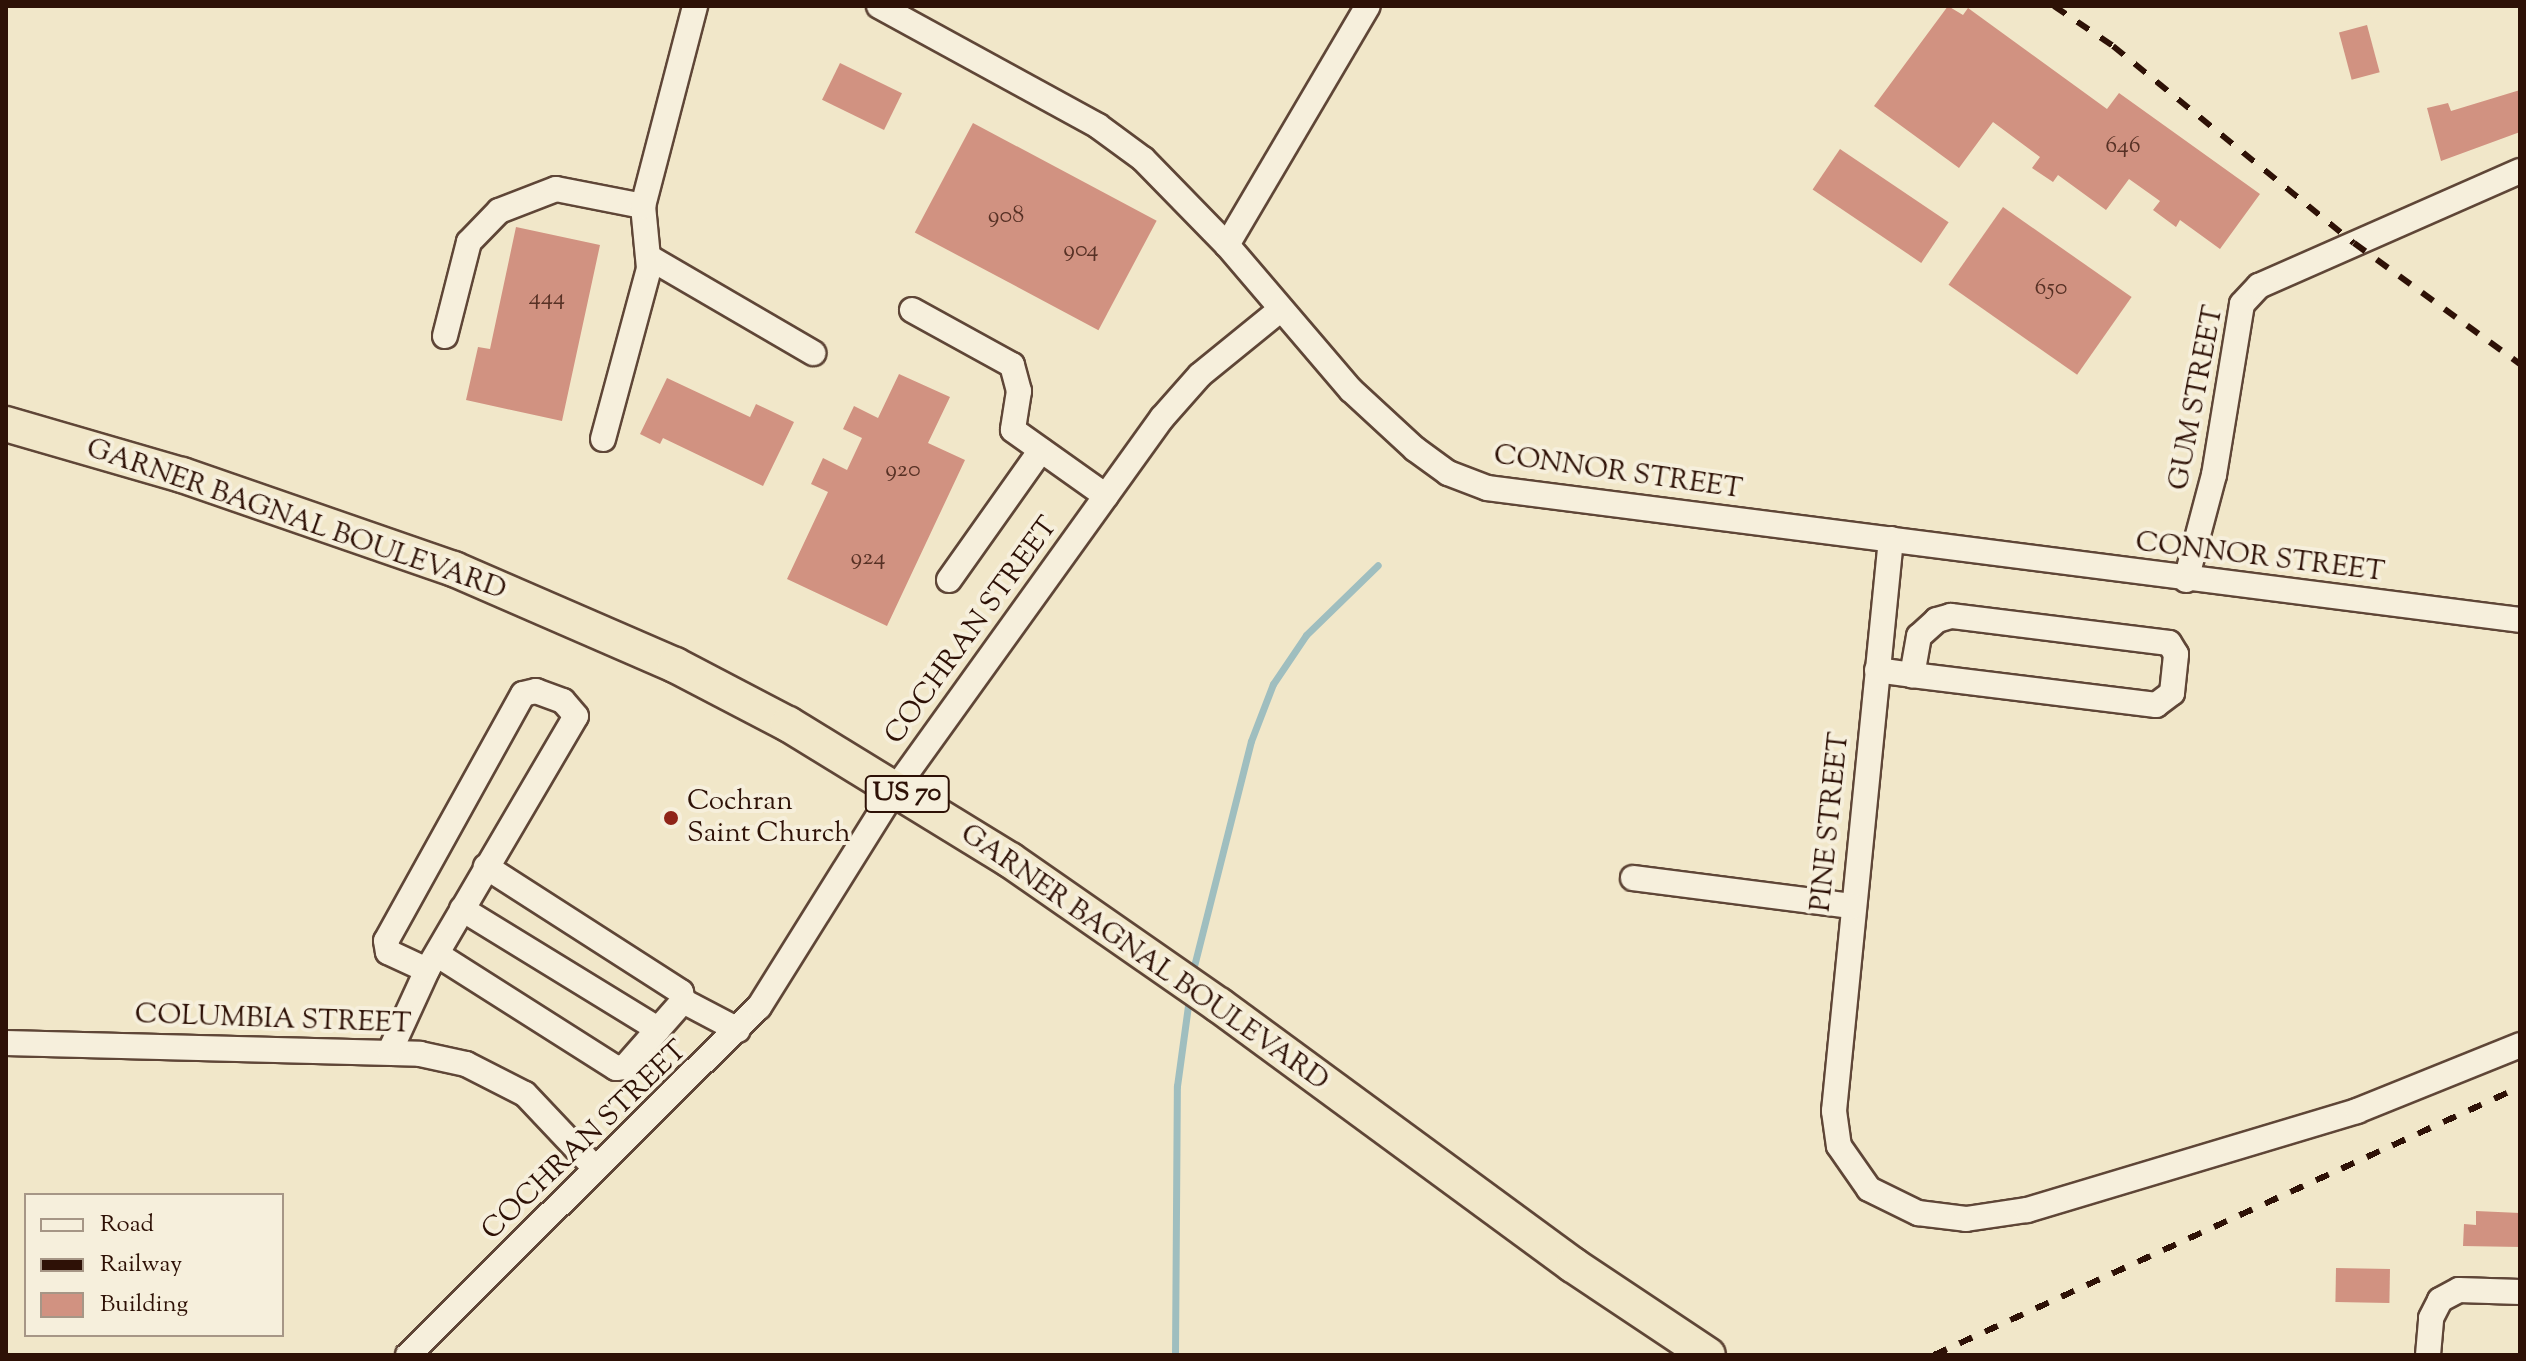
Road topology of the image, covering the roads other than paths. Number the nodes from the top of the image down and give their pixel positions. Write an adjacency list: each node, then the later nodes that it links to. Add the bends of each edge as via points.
1 (695, 6): 5 (street)
2 (879, 6): 6 (street, CONNOR STREET, via 1098,126 1143,159)
3 (1368, 6): 6 (street)
4 (2520, 171): 18 (street, GUM STREET, via 2259,286 2242,304 2214,475)
5 (643, 206): 7 (street); 10 (street, via 556,189 499,211 469,242)
6 (1227, 245): 9 (street, CONNOR STREET)
7 (650, 258): 11 (street); 13 (street)
8 (912, 310): 14 (street, via 1012,365 1019,391 1013,430)
9 (1280, 310): 15 (street, COCHRAN STREET, via 1200,375); 16 (street, CONNOR STREET, via 1351,390 1415,449 1448,473 1487,488)
10 (445, 336)
11 (813, 353)
12 (6, 424): 22 (highway, GARNER BAGNAL BOULEVARD / US 70, via 182,475 454,569 675,665)
13 (603, 439)
14 (1041, 450): 15 (street); 17 (street)
15 (1106, 496): 22 (street, COCHRAN STREET)
16 (1891, 539): 18 (street, CONNOR STREET); 20 (street, PINE STREET)
17 (949, 580)
18 (2186, 580): 19 (street, CONNOR STREET)
19 (2520, 620)
20 (1877, 670): 21 (street); 25 (street, PINE STREET)
21 (1912, 675): 21 (street, via 1919,636 1937,620 1951,616 2169,643 2176,654 2172,693 2156,705)
22 (896, 788): 30 (street, COCHRAN STREET, via 800,947); 37 (highway, GARNER BAGNAL BOULEVARD / US 70, via 1210,999 1573,1265)
23 (486, 867): 26 (street); 27 (street, via 576,716 575,708 563,701 536,691 523,694 386,941 388,952); 28 (street, via 681,992)
24 (1633, 878): 25 (street)
25 (1853, 906): 32 (street, PINE STREET, via 1834,1111 1839,1146 1869,1189 1918,1213 1966,1219 2027,1210 2357,1111)
26 (462, 909): 27 (street); 29 (street)
27 (432, 963): 29 (street, via 616,1068 625,1067); 33 (street)
28 (683, 1001): 29 (street); 30 (street)
29 (658, 1029)
30 (738, 1030): 34 (street, COCHRAN STREET)
31 (6, 1043): 33 (street, COLUMBIA STREET)
32 (2520, 1045)
33 (390, 1051): 34 (street, COLUMBIA STREET, via 466,1064 525,1094)
34 (594, 1167): 36 (street, COCHRAN STREET)
35 (2520, 1292): 38 (street, via 2459,1290 2440,1300 2431,1318)
36 (408, 1355)
37 (1708, 1355)
38 (2428, 1355)

